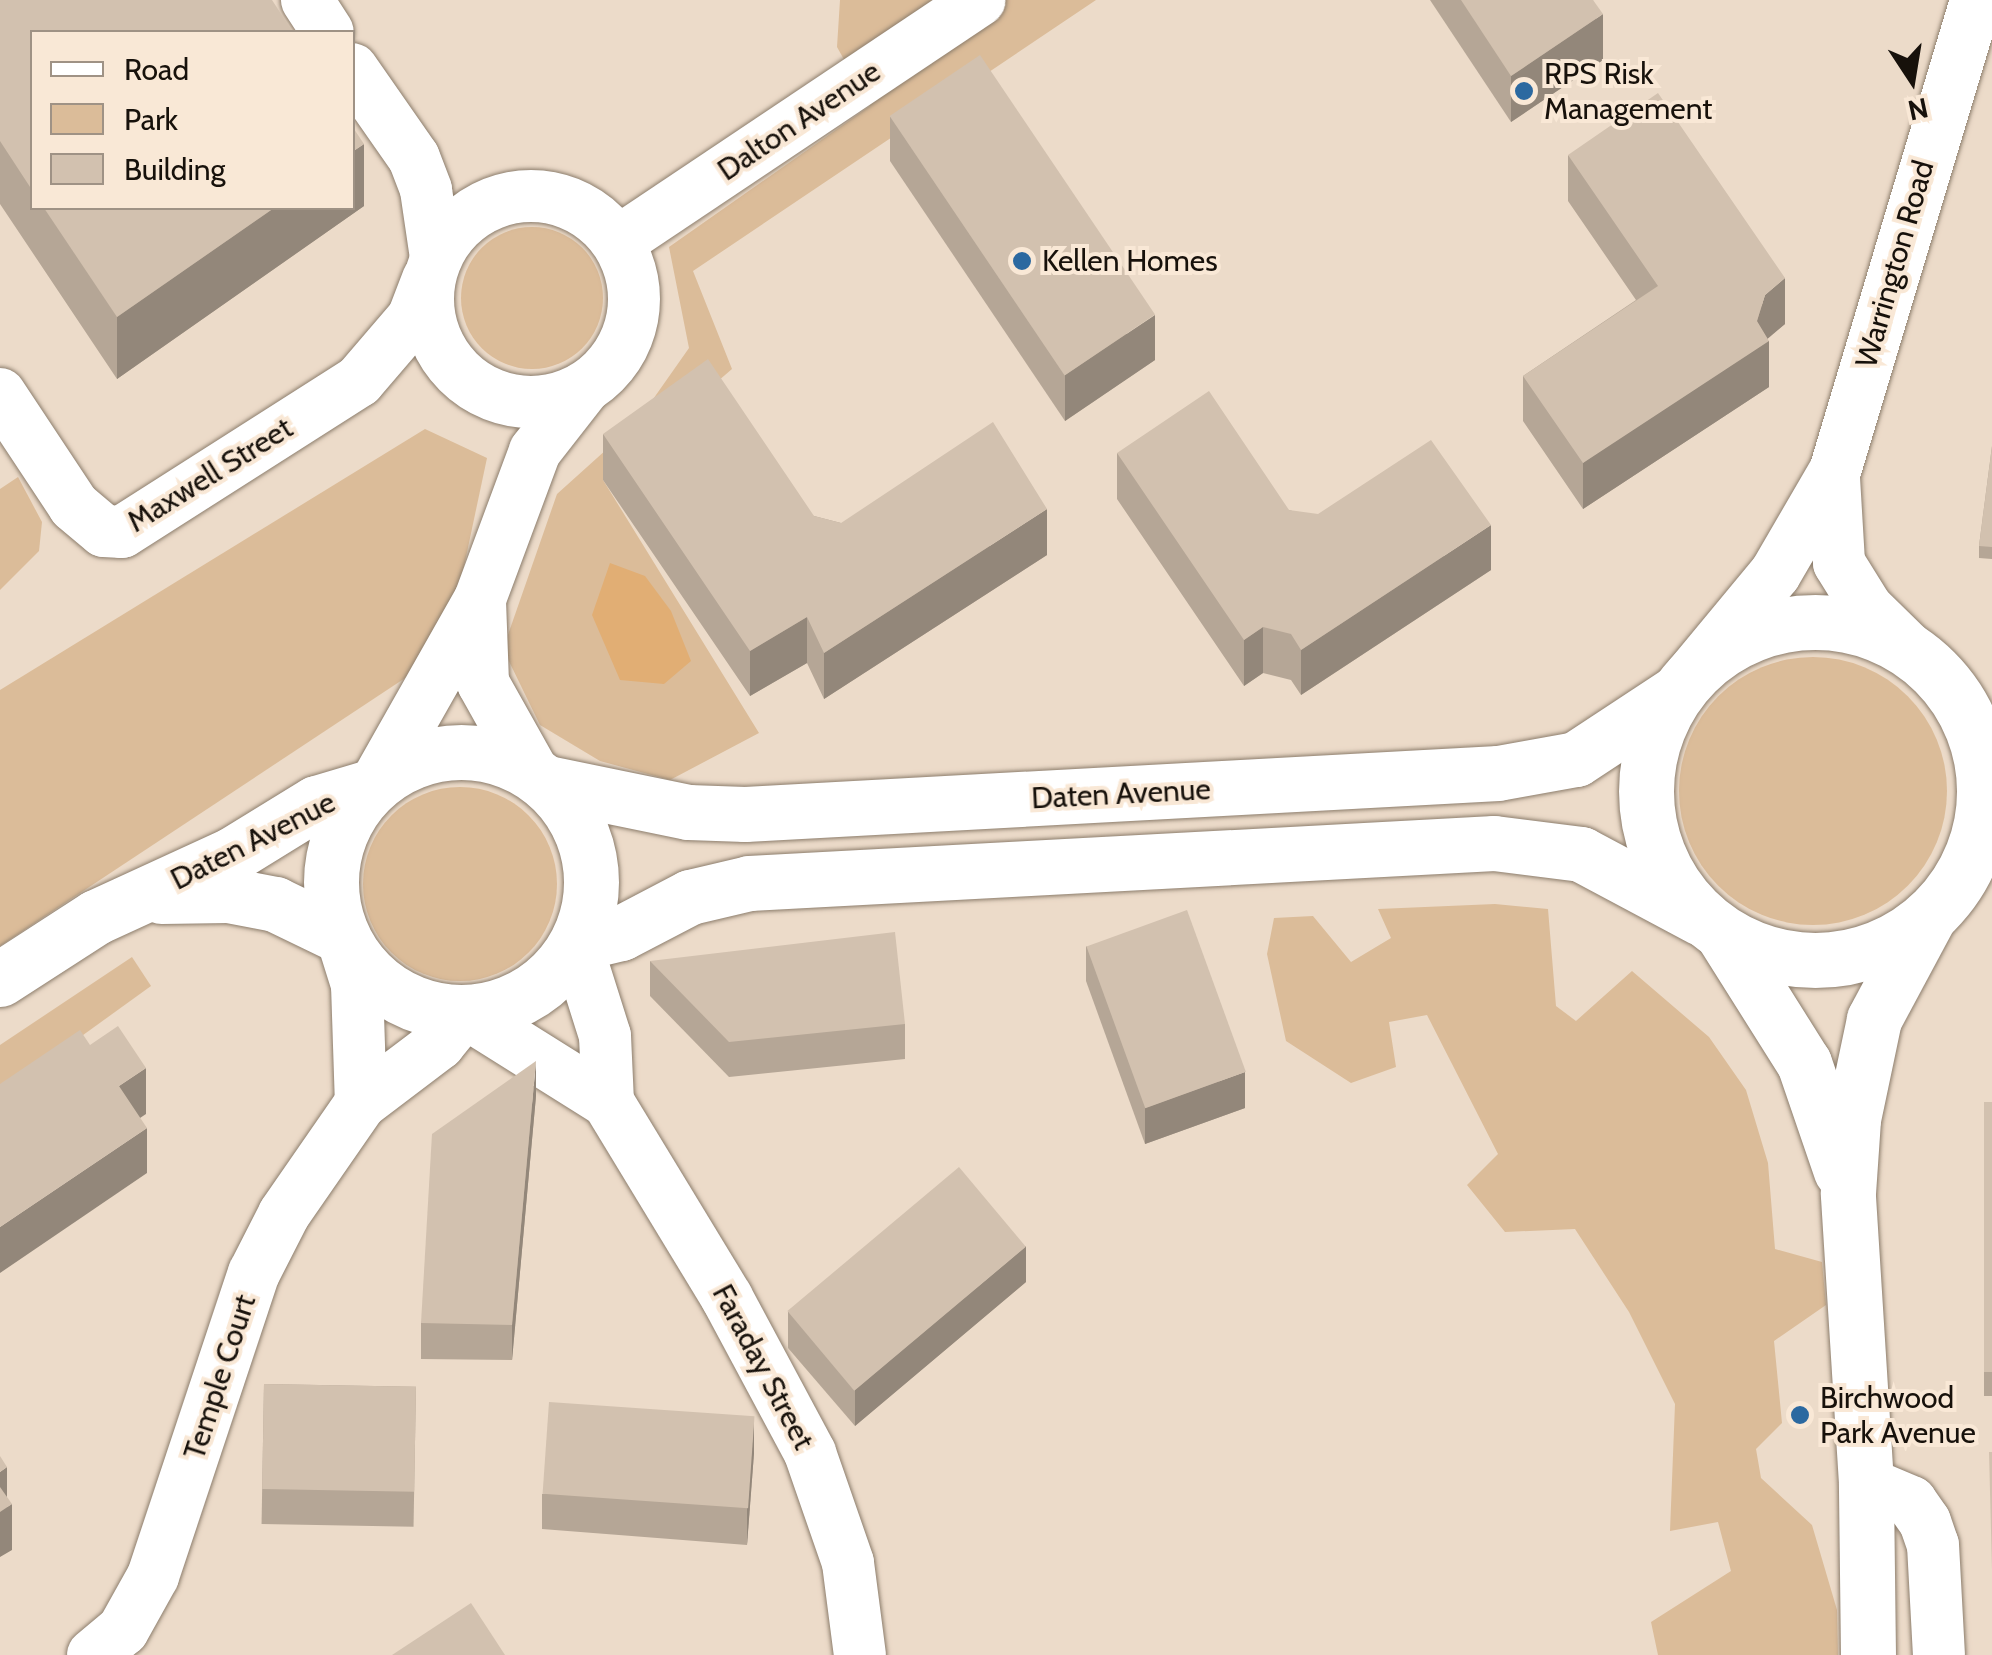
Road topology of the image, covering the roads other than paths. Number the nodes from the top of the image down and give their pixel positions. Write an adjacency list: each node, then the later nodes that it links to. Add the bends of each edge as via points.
1 (306, 0): 4 (street)
2 (980, 0): 8 (street, Dalton Avenue)
3 (1976, 0): 14 (street, Warrington Road)
4 (327, 30)
5 (355, 72): 6 (street)
6 (414, 158): 7 (street); 9 (street, via 426,190)
7 (511, 198): 8 (street, via 571,203); 9 (street, via 466,218)
8 (618, 242): 12 (street, via 630,266 632,322 615,359)
9 (433, 266): 10 (street, Maxwell Street, via 413,318); 11 (street, via 434,333)
10 (359, 381): 11 (street, Maxwell Street, via 428,374); 13 (street, Maxwell Street, via 122,532 104,532 74,506)
11 (472, 383): 12 (street, via 530,402); 15 (street, via 510,447)
12 (585, 387): 15 (street, via 558,416)
13 (0, 394)
14 (1834, 471): 17 (street, Warrington Road, via 1839,563 1867,608); 18 (street, Warrington Road, via 1775,574)
15 (519, 483): 16 (street, via 505,542)
16 (480, 599): 20 (street, via 483,683); 21 (street)
17 (1919, 658): 18 (street, via 1858,628 1816,622 1737,641); 19 (street); 24 (street, via 1954,693 1978,746 1984,803 1971,859)
18 (1684, 684): 20 (street, Daten Avenue, via 1576,759 1498,773 746,814 688,812); 25 (street, via 1660,720 1646,773 1649,828 1669,878)
19 (1992, 694)
20 (540, 777): 21 (street, via 461,751 426,756); 27 (street, via 582,832 592,873)
21 (373, 785): 23 (street, Daten Avenue, via 316,803 234,854); 26 (street, via 344,823 332,860 331,900)
22 (1992, 875): 24 (street)
23 (138, 898): 26 (street, Daten Avenue, via 228,895 275,904); 28 (street, Daten Avenue)
24 (1934, 912): 25 (street, via 1894,941 1846,958 1793,960); 32 (street, via 1892,976 1874,1019 1852,1119)
25 (1711, 926): 27 (street, via 1581,854 1494,843 749,883 690,896 620,933); 32 (street, via 1804,1063)
26 (342, 938): 29 (street, via 387,990 417,1005); 30 (street, via 357,985)
27 (578, 945): 29 (street, via 534,991); 31 (street, Faraday Street, via 605,1036)
28 (0, 979)
29 (465, 1013): 30 (street, Temple Court, via 439,1044); 31 (street, Faraday Street)
30 (361, 1102): 34 (street, Temple Court, via 284,1214 254,1273 152,1576 123,1630)
31 (608, 1102): 35 (street, Faraday Street, via 754,1345 810,1453 848,1563)
32 (1848, 1193): 33 (street)
33 (1866, 1483): 36 (street); 37 (street, via 1912,1502 1925,1522 1934,1545)
34 (92, 1655)
35 (860, 1655)
36 (1868, 1655)
37 (1938, 1655)

